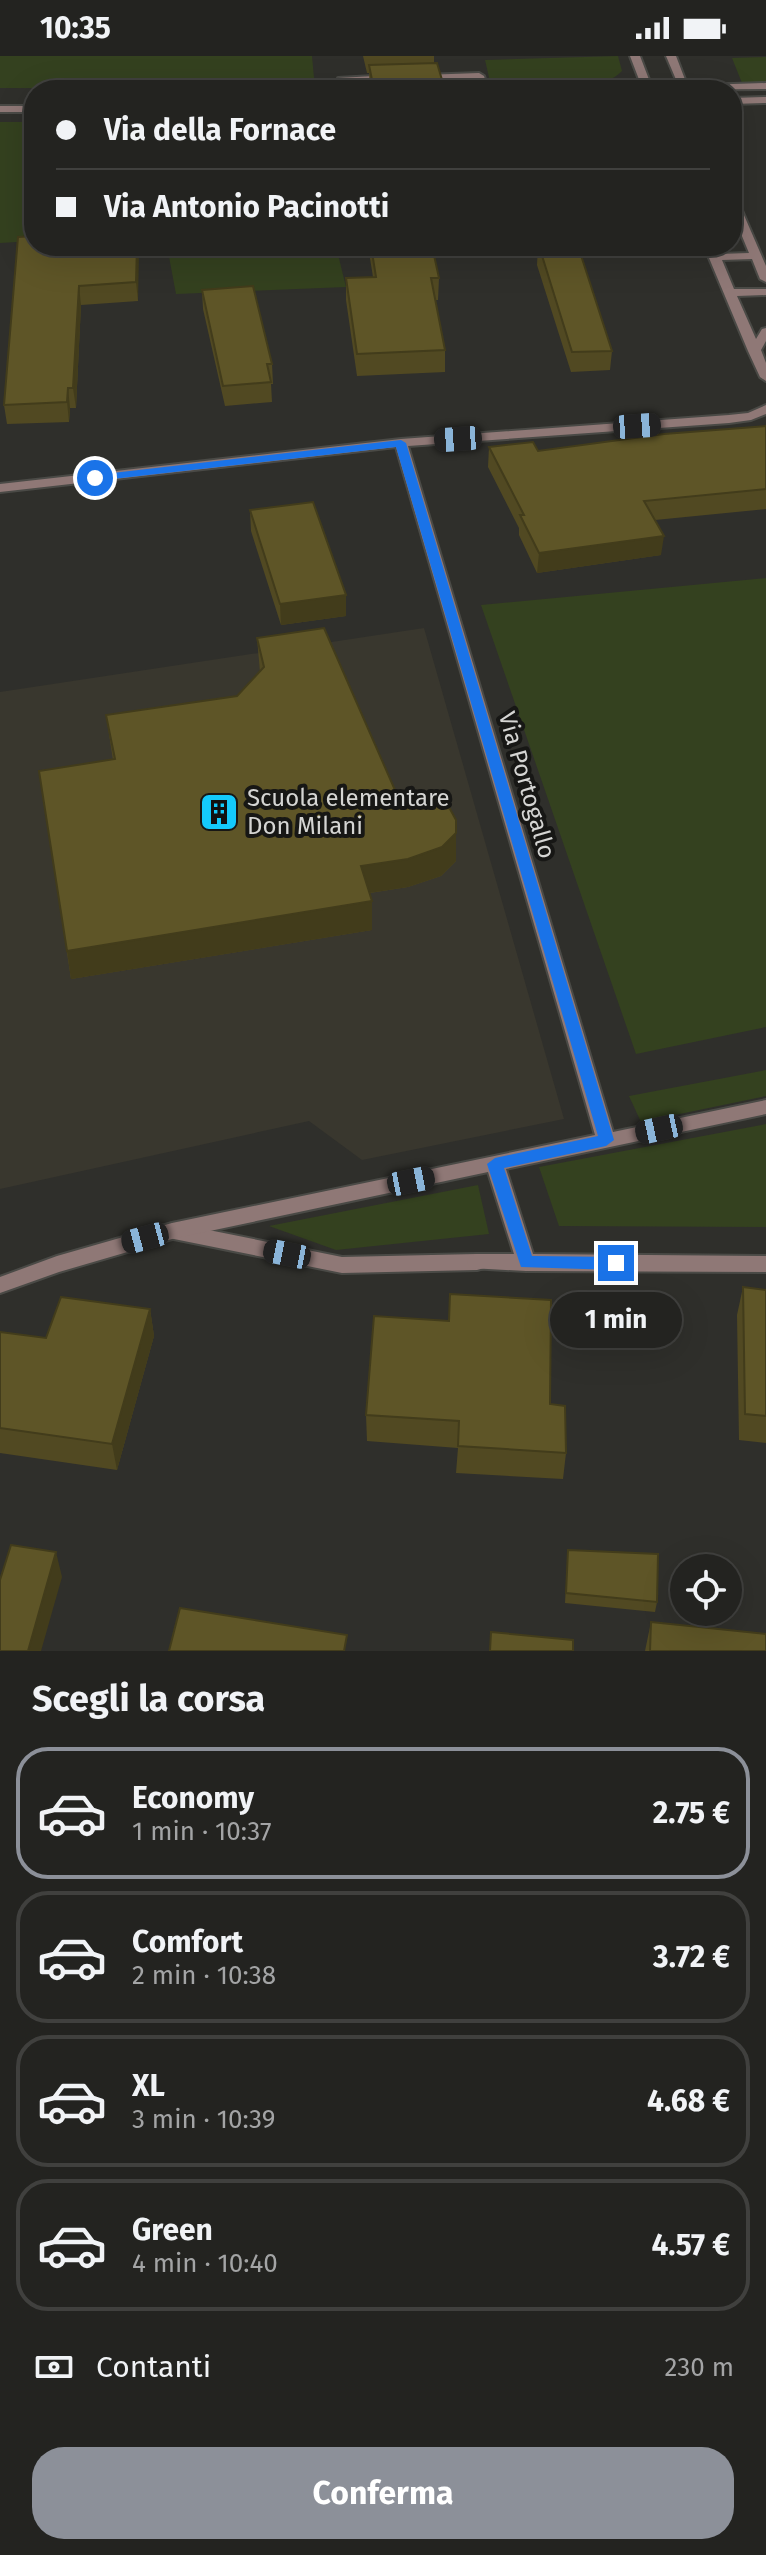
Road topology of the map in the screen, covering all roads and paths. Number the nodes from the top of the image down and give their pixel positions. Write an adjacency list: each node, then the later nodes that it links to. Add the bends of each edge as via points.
1 (635, 56): 7 (street)
2 (671, 56): 8 (street)
3 (402, 78): 5 (street)
4 (418, 78): 6 (street)
5 (341, 80)
6 (480, 80)
7 (644, 80)
8 (682, 80)
9 (766, 86): 10 (street)
10 (742, 87)
11 (766, 100): 12 (street)
12 (742, 101)
13 (0, 109): 14 (street)
14 (24, 109)
15 (742, 223): 18 (street)
16 (742, 255): 18 (street)
17 (715, 256): 21 (street)
18 (756, 256): 19 (street)
19 (766, 279)
20 (766, 292): 21 (street)
21 (730, 293): 23 (street)
22 (766, 332): 23 (street)
23 (754, 351): 24 (street)
24 (766, 377)
25 (766, 409): 26 (street, via 729,419)
26 (401, 443): 27 (street); 29 (street, Via Portogallo)
27 (0, 488)
28 (766, 1107): 29 (street)
29 (606, 1140): 30 (street)
30 (495, 1164): 31 (street); 32 (street)
31 (172, 1231): 32 (street, via 342,1265); 34 (street)
32 (526, 1263): 33 (street)
33 (766, 1264)
34 (0, 1285)

